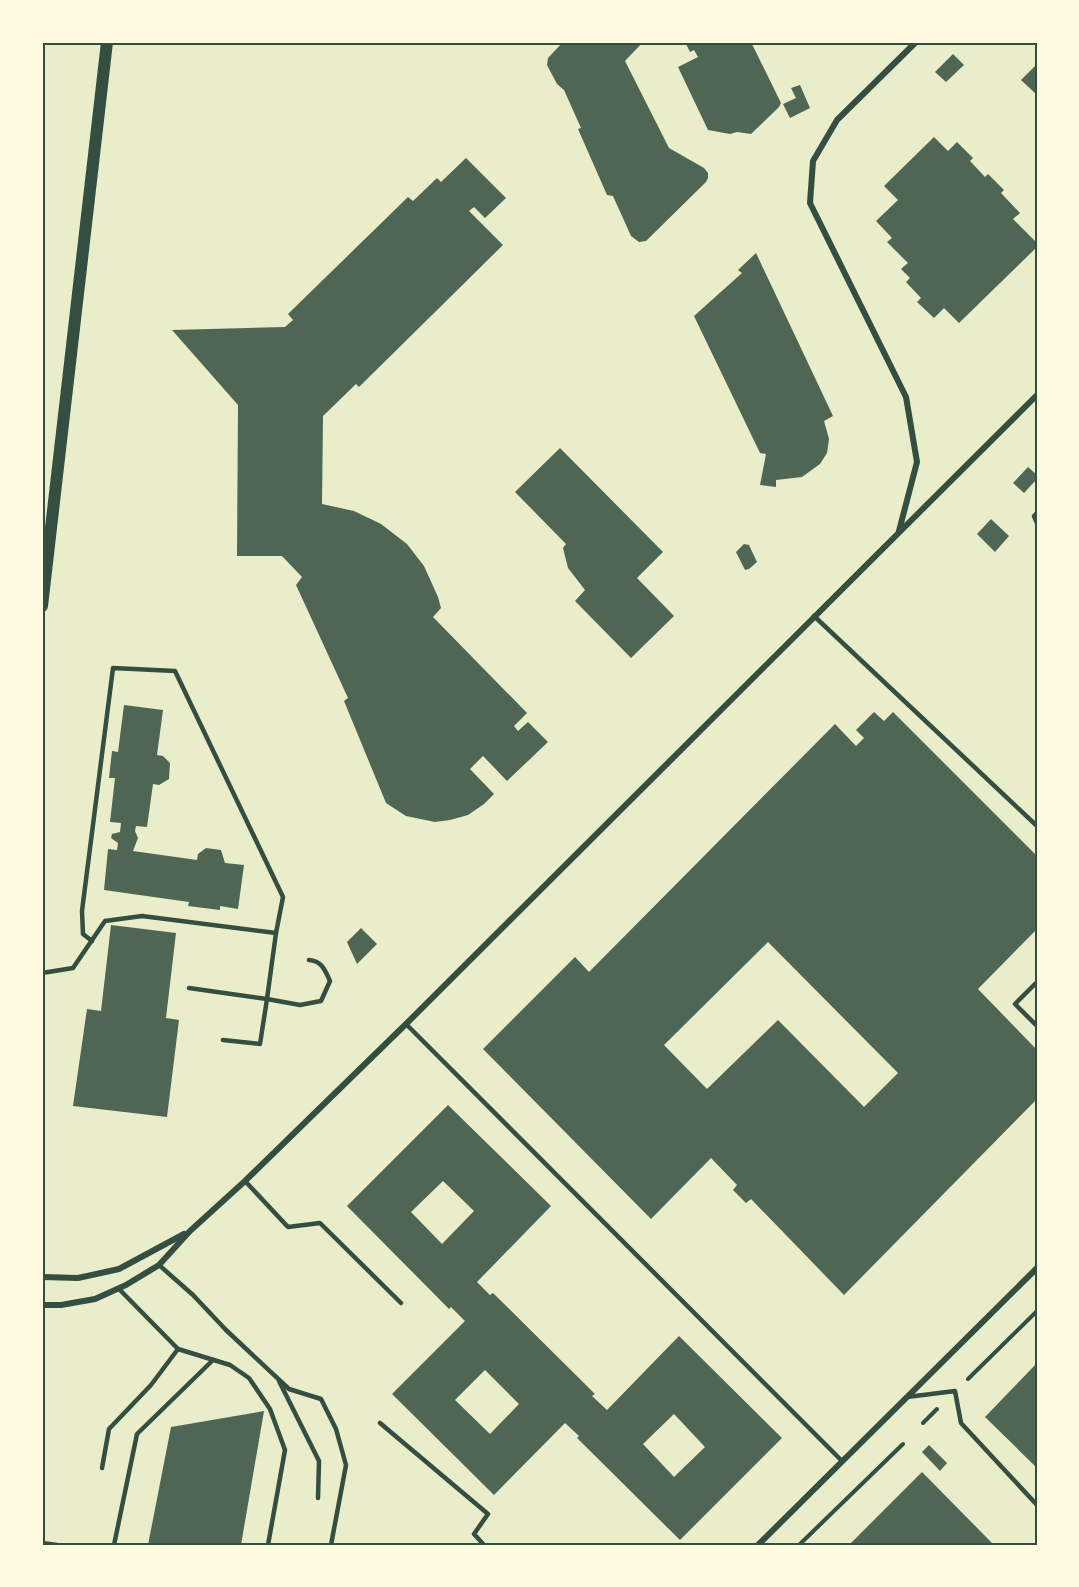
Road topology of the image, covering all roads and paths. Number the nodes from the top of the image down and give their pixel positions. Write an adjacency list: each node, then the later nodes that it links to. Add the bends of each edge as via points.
1 (107, 42): 7 (main road)
2 (916, 42): 6 (street, via 837,120 813,161 810,203 906,397 917,462)
3 (1037, 395): 6 (street)
4 (1037, 513): 5 (lane)
5 (1037, 523)
6 (898, 533): 8 (street)
7 (42, 606)
8 (814, 616): 9 (lane); 17 (street)
9 (1037, 826)
10 (276, 933): 11 (lane, via 142,916 105,921); 11 (lane, via 283,897 174,671 114,668 82,911 83,934); 16 (lane)
11 (92, 941): 13 (lane, via 73,968)
12 (309, 960): 16 (lane, via 324,966 330,981 321,1001 300,1005)
13 (42, 973)
14 (1037, 982): 18 (lane, via 1015,1004)
15 (189, 988): 16 (lane)
16 (267, 999): 19 (lane, via 260,1044)
17 (406, 1024): 20 (street); 36 (lane)
18 (1037, 1026)
19 (223, 1040)
20 (245, 1180): 21 (street); 26 (lane, via 288,1227 320,1223)
21 (190, 1231): 22 (street); 24 (street, via 120,1269 78,1278)
22 (159, 1265): 25 (street); 31 (lane)
23 (1037, 1268): 33 (street)
24 (42, 1277)
25 (119, 1288): 27 (street, via 95,1299); 29 (lane)
26 (401, 1303)
27 (42, 1305)
28 (1037, 1311): 32 (path)
29 (178, 1349): 30 (lane); 37 (lane, via 151,1385 109,1429)
30 (213, 1360): 42 (lane, via 137,1434); 43 (lane, via 230,1365 249,1378 270,1409 285,1450)
31 (278, 1378): 38 (lane, via 319,1461); 44 (lane, via 289,1389 321,1399 336,1429 346,1465)
32 (968, 1379)
33 (907, 1396): 36 (street); 39 (lane, via 956,1392 961,1423)
34 (380, 1423): 45 (lane, via 488,1514 474,1534)
35 (903, 1444): 47 (path)
36 (842, 1461): 46 (street)
37 (102, 1468)
38 (318, 1498)
39 (1037, 1505)
40 (42, 1543): 41 (lane)
41 (57, 1545)
42 (114, 1545)
43 (268, 1545)
44 (331, 1545)
45 (484, 1545)
46 (758, 1545)
47 (799, 1545)

